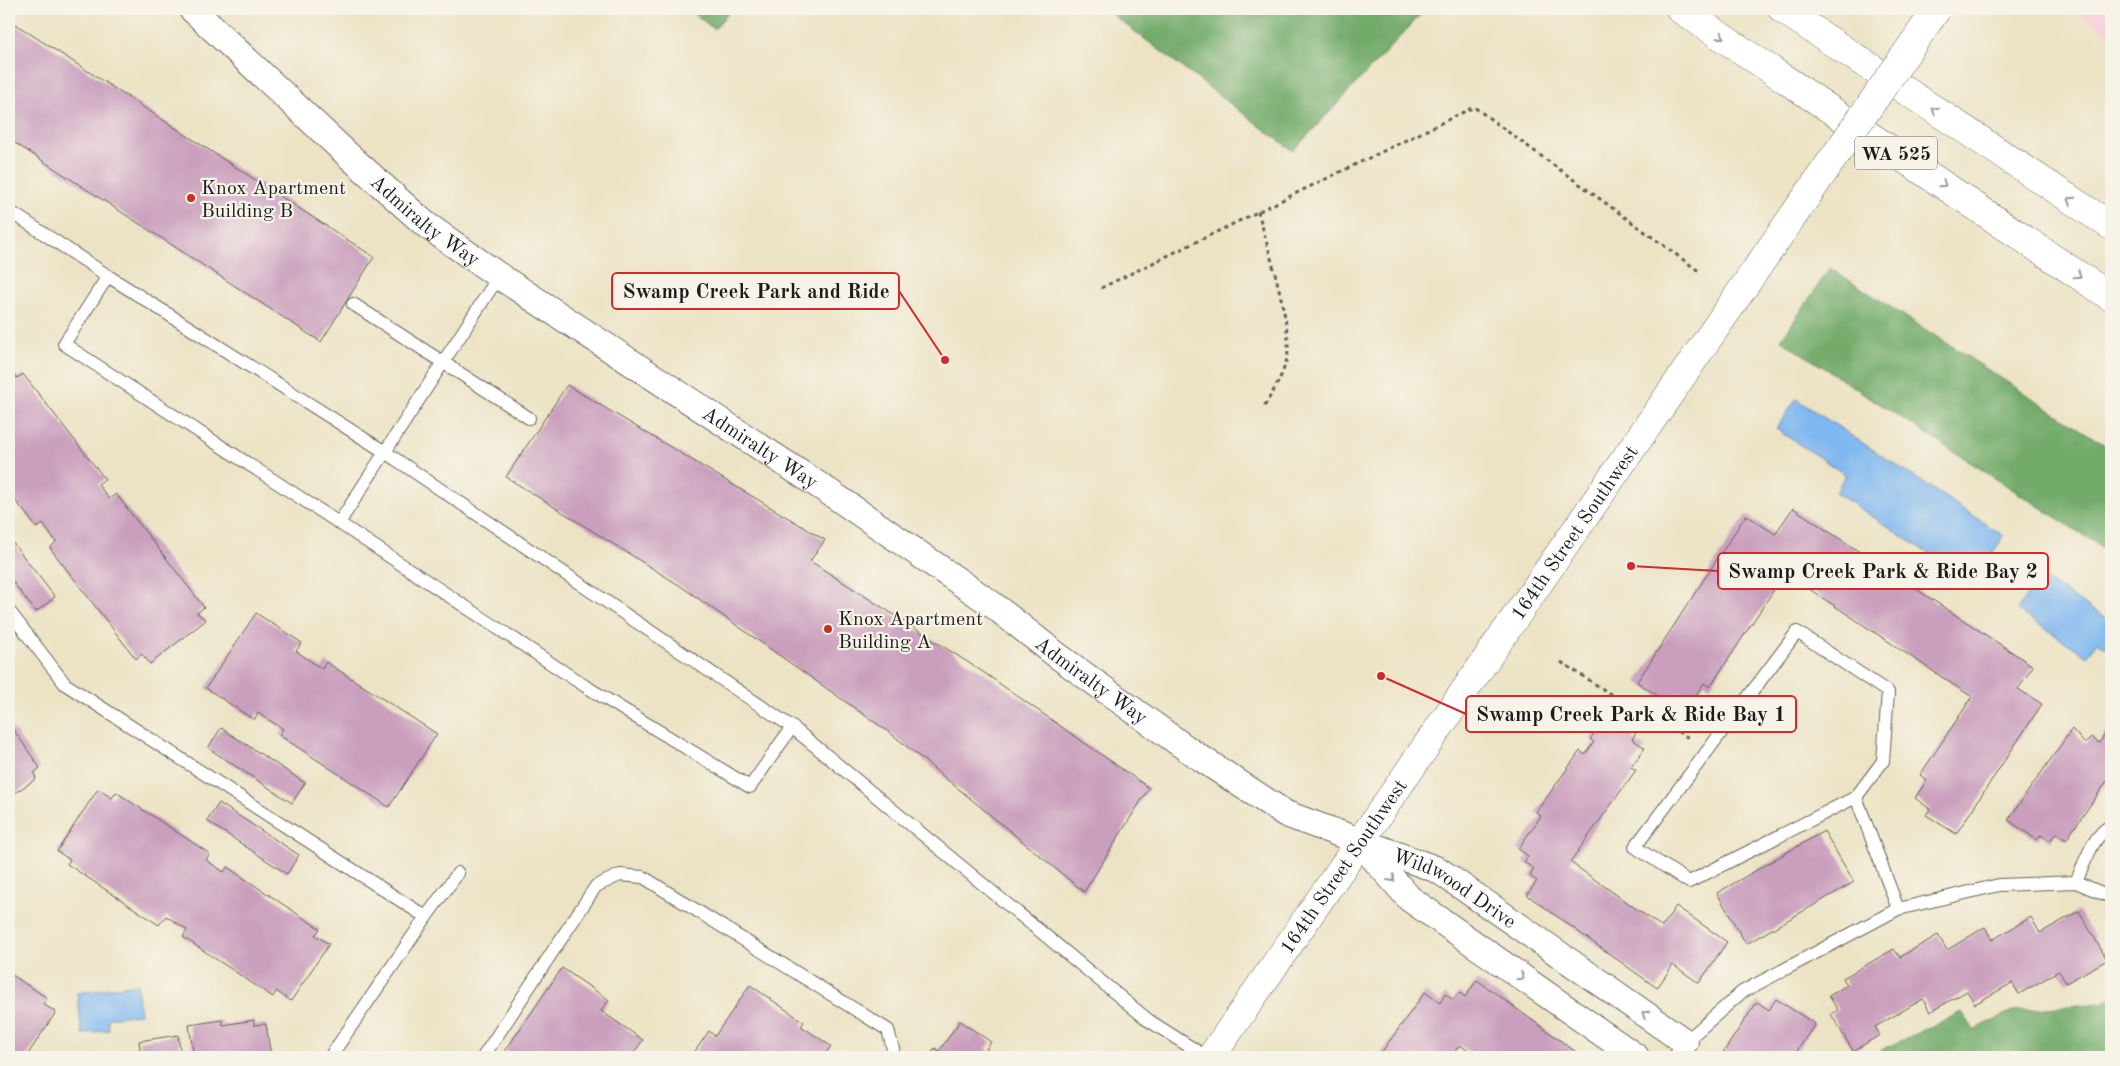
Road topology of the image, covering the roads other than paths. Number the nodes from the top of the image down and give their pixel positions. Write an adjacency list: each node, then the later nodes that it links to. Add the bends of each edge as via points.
1 (192, 9): 8 (street, Admiralty Way, via 425,224)
2 (1680, 9): 9 (main road, WA 525, one-way to 9)
3 (1782, 9): 6 (main road, WA 525, one-way to 3)
4 (1937, 9): 19 (main road, 164th Street Southwest, bridge)
5 (9, 221): 7 (lane, via 14,214)
6 (2111, 226)
7 (108, 276): 13 (lane); 14 (lane, via 64,344)
8 (499, 276): 11 (lane); 19 (street, Admiralty Way, via 832,494 993,604 1058,656 1286,814)
9 (2111, 297)
10 (354, 304): 11 (lane)
11 (443, 362): 12 (lane); 13 (lane)
12 (529, 418)
13 (385, 452): 14 (lane); 16 (lane)
14 (339, 523): 16 (lane, via 585,686 750,787)
15 (9, 611): 24 (lane, via 65,684)
16 (792, 727): 29 (lane, via 1148,1020)
17 (1856, 797): 17 (lane, via 1883,761 1888,692 1797,632 1635,847 1689,882); 23 (lane)
18 (2111, 826): 21 (lane, via 2097,840)
19 (1360, 842): 25 (street, Wildwood Drive, one-way to 19, via 1438,870); 30 (main road, 164th Street Southwest); 31 (street, Wildwood Drive, one-way to 31, via 1410,899)
20 (458, 873): 24 (lane)
21 (2076, 882): 22 (lane); 23 (lane, via 2000,885)
22 (2111, 897)
23 (1898, 909): 25 (lane, via 1742,992)
24 (426, 917): 26 (lane)
25 (1680, 1050)
26 (330, 1057)
27 (483, 1057): 28 (lane, via 596,886 620,875 644,877 888,1030)
28 (892, 1057)
29 (1206, 1057)
30 (1211, 1057)
31 (1636, 1057)

